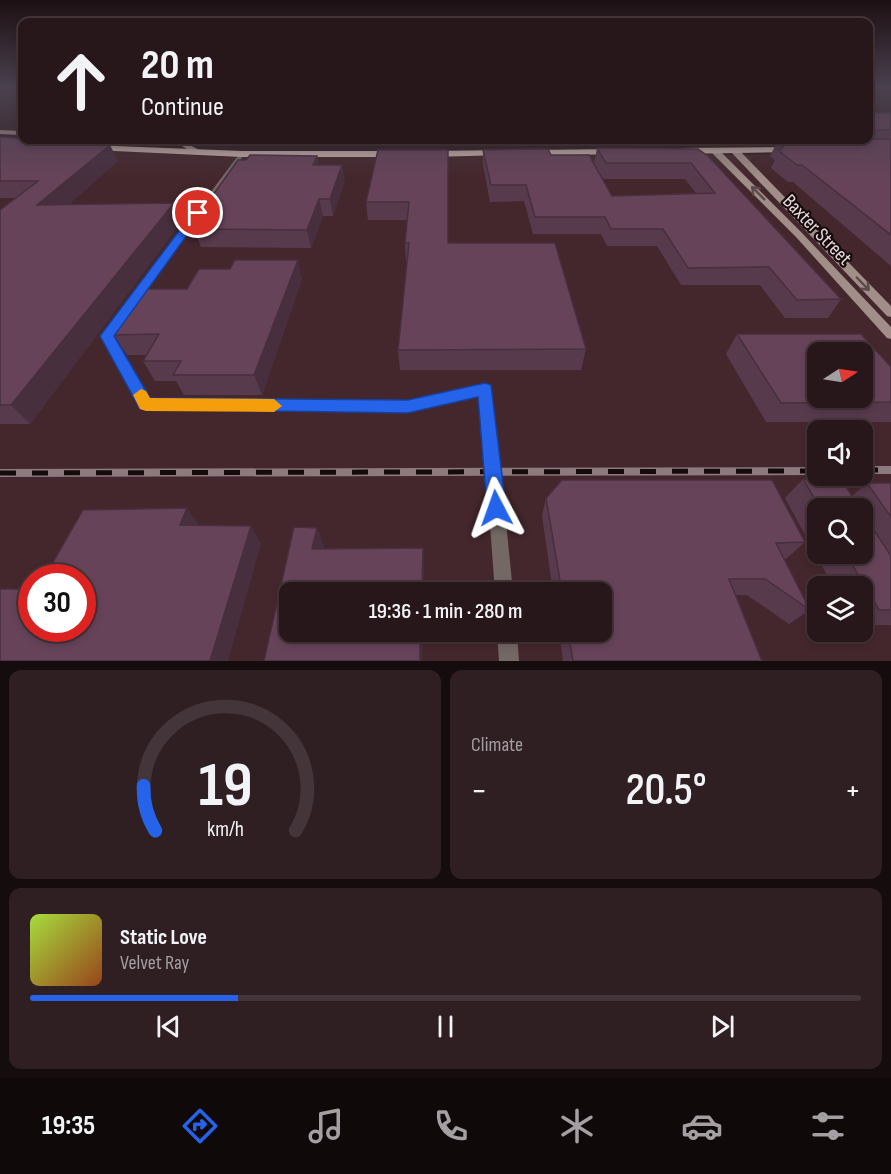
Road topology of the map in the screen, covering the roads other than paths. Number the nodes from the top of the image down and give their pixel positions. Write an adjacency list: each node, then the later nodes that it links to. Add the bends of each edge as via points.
1 (0, 132): 2 (main road)
2 (18, 137)
3 (18, 139): 4 (main road)
4 (0, 141)
5 (184, 144): 12 (main road)
6 (82, 146): 12 (main road)
7 (802, 150): 10 (main road)
8 (671, 151): 9 (main road)
9 (716, 151): 10 (main road); 19 (main road, Baxter Street, one-way to 9)
10 (735, 151): 18 (main road, Baxter Street, one-way to 18)
11 (628, 152): 14 (main road)
12 (201, 153): 15 (main road)
13 (514, 153): 17 (main road)
14 (525, 153)
15 (242, 154): 16 (main road); 20 (lane, via 107,336 146,405 408,406 485,389)
16 (404, 154)
17 (415, 154)
18 (891, 313)
19 (891, 335)
20 (490, 432): 21 (street)
21 (503, 582)
22 (508, 642): 23 (street)
23 (510, 661)

